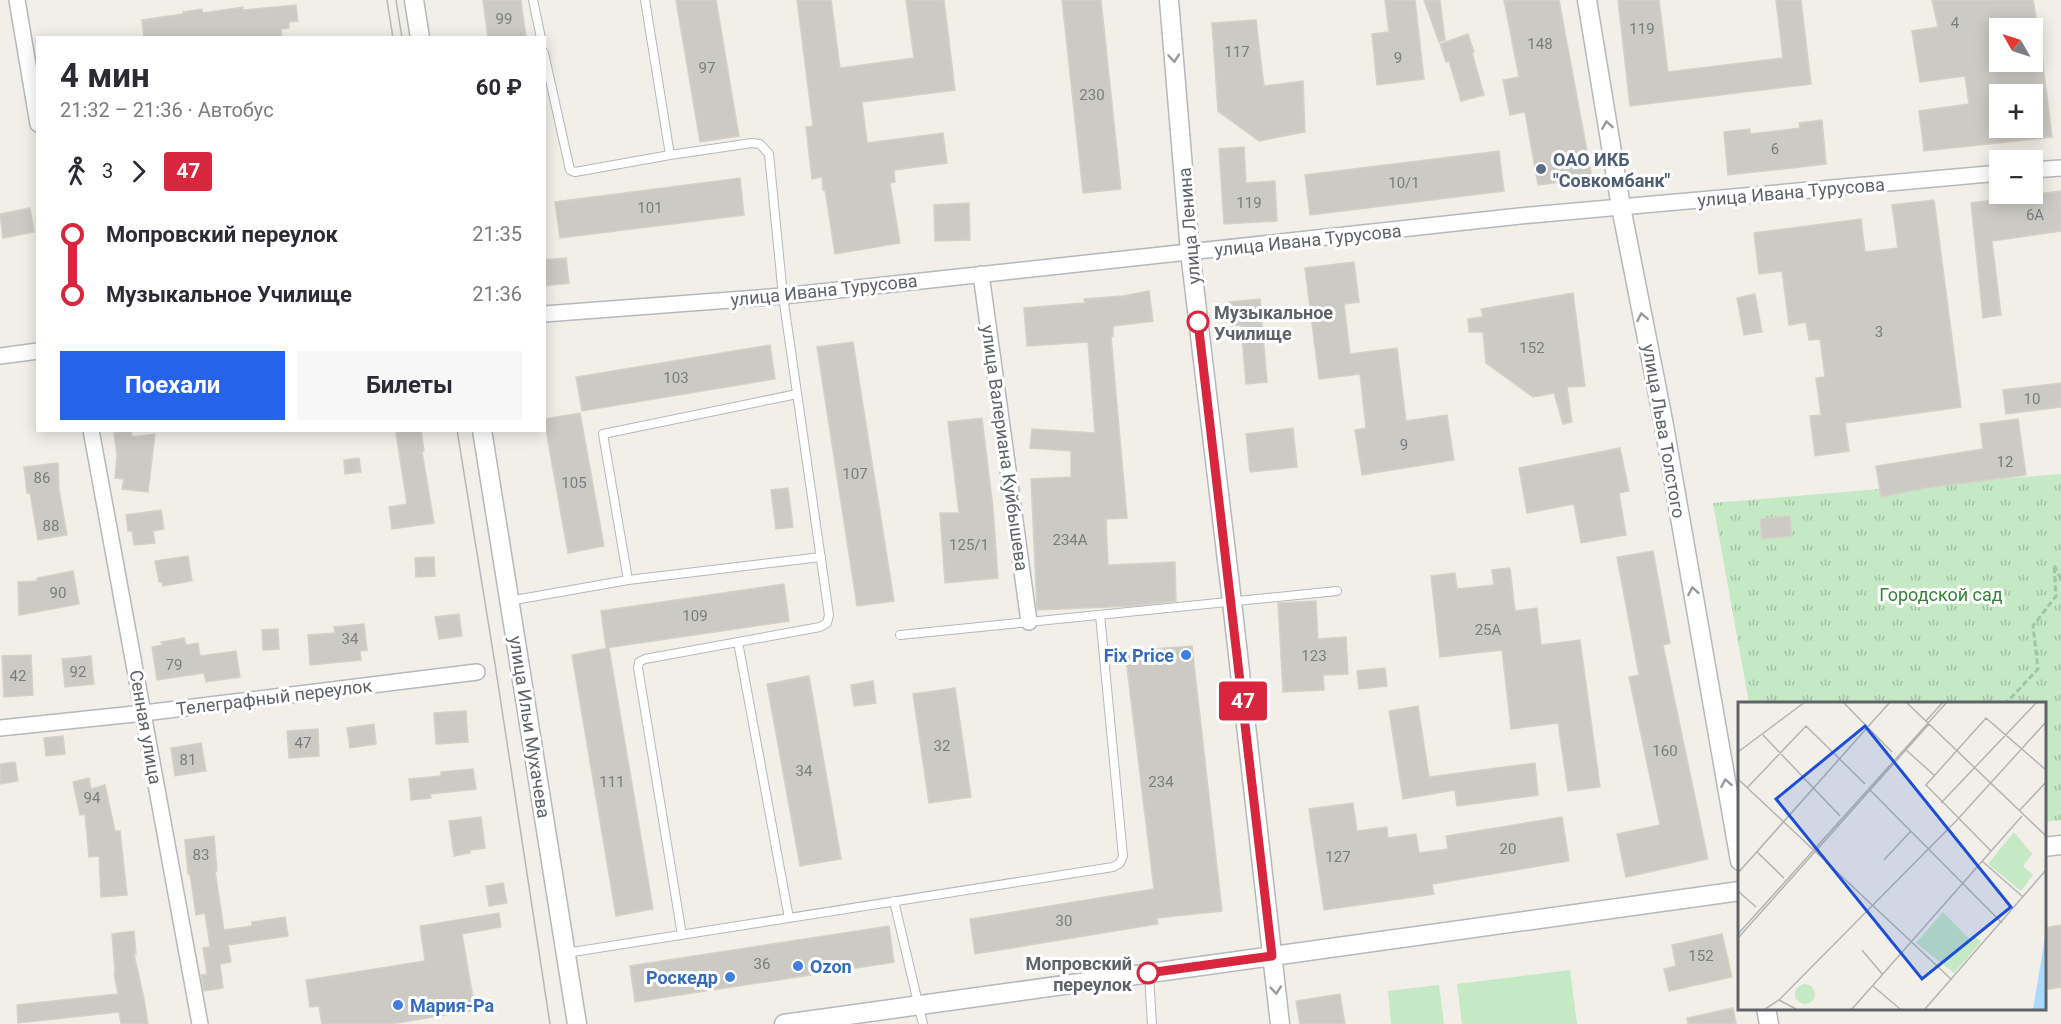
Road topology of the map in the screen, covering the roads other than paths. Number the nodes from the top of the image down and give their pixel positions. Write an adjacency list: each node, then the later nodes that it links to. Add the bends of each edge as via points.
1 (16, 0): 10 (street)
2 (414, 0): 7 (street)
3 (533, 0): 8 (lane)
4 (645, 0): 11 (lane)
5 (1169, 0): 16 (street, улица Ленина, one-way to 16)
6 (1587, 0): 15 (street, улица Льва Толстого, one-way to 6)
7 (420, 36)
8 (541, 36)
9 (546, 62): 11 (lane, via 570,170)
10 (36, 113)
11 (670, 155): 18 (lane, via 752,143 764,147 769,154)
12 (2061, 168): 13 (street)
13 (2043, 169)
14 (1989, 174): 15 (street, улица Ивана Турусова)
15 (1621, 207): 16 (street, улица Ивана Турусова); 39 (street, улица Льва Толстого, one-way to 15, via 1663,420)
16 (1190, 252): 17 (street, улица Ивана Турусова); 29 (street, улица Ленина)
17 (981, 274): 18 (street, улица Ивана Турусова); 31 (street, улица Валериана Куйбышева)
18 (783, 296): 19 (street, улица Ивана Турусова); 22 (lane)
19 (546, 314)
20 (36, 351): 21 (street)
21 (0, 356)
22 (797, 394): 25 (lane); 26 (lane, via 603,434)
23 (91, 432): 35 (street, Сенная улица)
24 (482, 432): 28 (street, улица Ильи Мухачева)
25 (820, 557): 26 (lane); 33 (lane, via 827,623)
26 (628, 580): 28 (lane)
27 (1337, 591): 29 (lane)
28 (510, 600): 44 (street, улица Ильи Мухачева)
29 (1232, 602): 30 (lane); 45 (street, улица Ленина)
30 (1100, 615): 31 (lane); 41 (lane, via 1120,863)
31 (1029, 622): 32 (lane)
32 (900, 635)
33 (738, 642): 42 (lane); 43 (lane, via 639,662)
34 (477, 672): 35 (street, Телеграфный переулок)
35 (144, 713): 36 (street, Телеграфный переулок); 49 (street, Сенная улица)
36 (0, 728)
37 (2061, 845): 38 (street)
38 (2046, 847)
39 (1738, 850)
40 (1738, 891): 45 (street)
41 (894, 902): 42 (lane); 47 (lane)
42 (789, 918): 43 (lane)
43 (682, 935): 44 (lane)
44 (566, 953): 50 (street, улица Ильи Мухачева)
45 (1272, 956): 46 (street); 54 (street, улица Ленина, one-way to 54)
46 (1148, 973): 47 (street); 53 (lane)
47 (919, 1005): 51 (street); 52 (lane)
48 (1766, 1009): 55 (street)
49 (200, 1024)
50 (578, 1024)
51 (784, 1024)
52 (923, 1024)
53 (1152, 1024)
54 (1280, 1024)
55 (1769, 1024)

